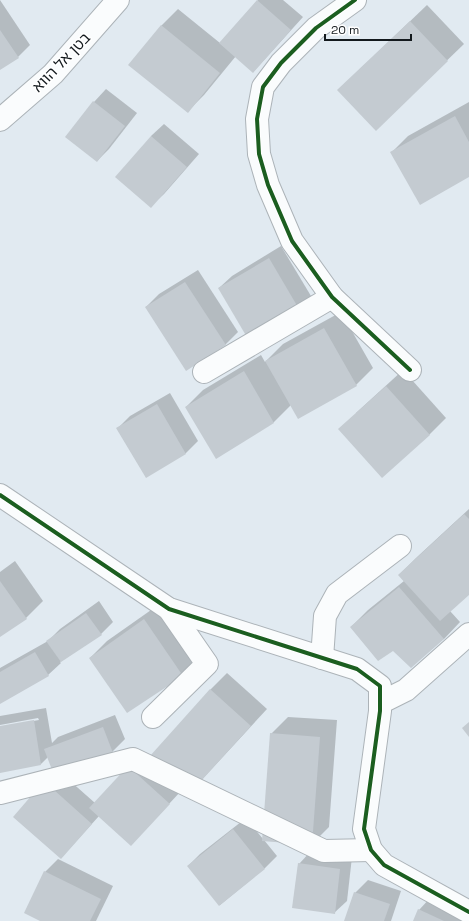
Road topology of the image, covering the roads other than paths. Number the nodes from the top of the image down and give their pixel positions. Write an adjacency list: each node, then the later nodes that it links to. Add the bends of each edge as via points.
1 (118, 0): 3 (street, בטן אל הווא, via 53,74)
2 (355, 0): 4 (street, via 316,28 281,63 263,87 257,119 259,154 268,185 292,241)
3 (0, 120)
4 (332, 297): 5 (street); 6 (street)
5 (410, 370)
6 (204, 372)
7 (0, 495): 9 (street)
8 (400, 546): 11 (street, via 336,594 325,616)
9 (169, 609): 11 (street); 13 (street, via 207,664)
10 (469, 634): 12 (street, via 406,690)
11 (322, 658): 12 (street, via 356,670 380,686)
12 (380, 702): 15 (street, via 364,829)
13 (153, 717)
14 (0, 792): 15 (street, via 133,759 324,851)
15 (371, 850): 16 (street, via 384,865)
16 (469, 912)

